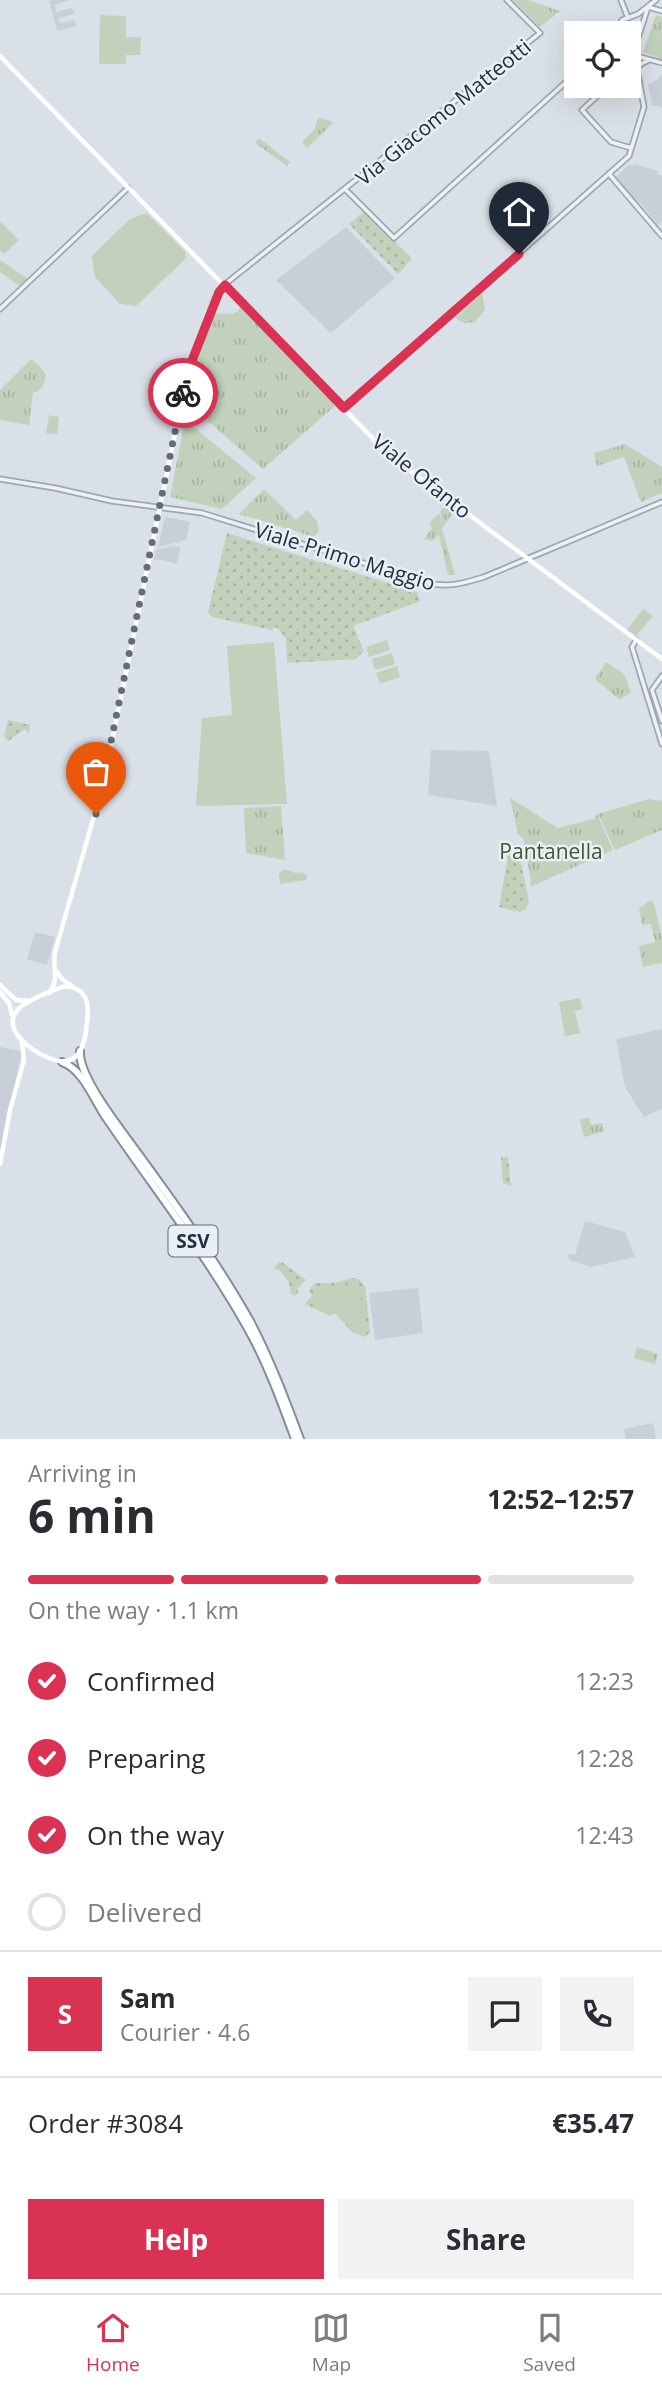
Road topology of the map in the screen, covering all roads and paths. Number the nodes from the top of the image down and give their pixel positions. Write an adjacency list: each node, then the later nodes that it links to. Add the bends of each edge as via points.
1 (507, 0): 21 (street, Via Giacomo Matteotti, via 540,33)
2 (621, 0): 6 (street)
3 (656, 0): 4 (street)
4 (648, 7): 5 (street); 6 (street); 9 (street)
5 (662, 11)
6 (629, 19): 7 (street); 8 (street)
7 (625, 21)
8 (632, 21)
9 (641, 25)
10 (0, 56): 20 (main road, Viale Ofanto)
11 (641, 57): 12 (street)
12 (650, 59): 13 (street); 14 (street)
13 (662, 63)
14 (641, 64)
15 (564, 84): 21 (street, via 394,238)
16 (641, 88): 18 (street, via 644,107)
17 (595, 98): 18 (street, via 582,110 611,142)
18 (631, 148): 19 (street, via 629,156)
19 (609, 174): 22 (street); 25 (street)
20 (130, 187): 23 (main road, Viale Ofanto); 24 (street)
21 (345, 189): 23 (street, Via Giacomo Matteotti)
22 (662, 236)
23 (225, 285): 25 (main road, Viale Ofanto); 28 (main road, via 187,375)
24 (0, 309)
25 (344, 408): 29 (main road, Viale Ofanto, via 388,454)
26 (0, 479): 28 (street, Viale Primo Maggio)
27 (662, 502): 29 (street, Viale Primo Maggio)
28 (160, 507): 29 (street, Viale Primo Maggio, via 202,513 436,585 463,584); 35 (main road, via 103,785 55,952)
29 (527, 558): 30 (main road, Viale Ofanto)
30 (636, 640): 31 (main road, Viale Ofanto); 34 (street, via 632,647)
31 (662, 659)
32 (662, 676): 33 (street, via 652,690)
33 (662, 721)
34 (662, 744)
35 (55, 970): 37 (main road); 39 (main road, via 56,983)
36 (0, 985): 40 (main road, via 16,1000)
37 (75, 988): 39 (main road); 43 (main road, via 83,993 88,1007)
38 (0, 992): 41 (main road, via 9,1003)
39 (49, 993): 40 (main road)
40 (34, 1000): 41 (main road)
41 (12, 1018): 42 (main road, via 13,1031)
42 (22, 1042): 44 (main road); 45 (main road)
43 (80, 1051): 46 (main road); 48 (highway, SSV, via 83,1069 104,1105 251,1323 283,1392)
44 (38, 1053): 45 (main road); 46 (main road)
45 (24, 1060): 47 (main road)
46 (62, 1062): 48 (highway, SSV, via 76,1070 214,1271 248,1329)
47 (0, 1164)
48 (298, 1439)

